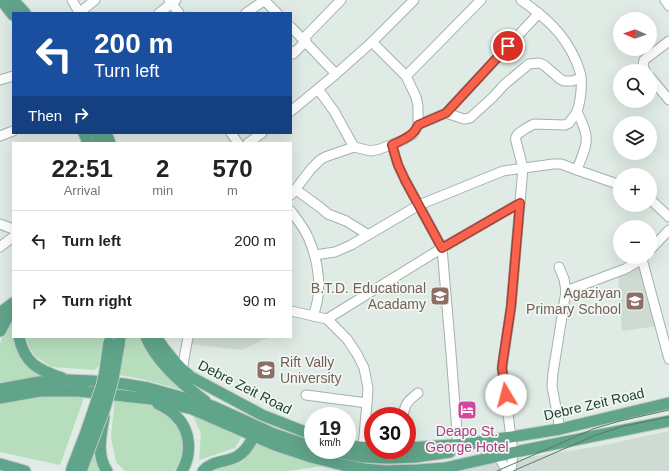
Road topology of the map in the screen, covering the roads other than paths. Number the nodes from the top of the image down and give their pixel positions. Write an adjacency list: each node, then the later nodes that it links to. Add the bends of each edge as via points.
1 (1, 0): 21 (main road)
2 (13, 0): 14 (main road)
3 (72, 0): 15 (street)
4 (96, 0): 13 (street)
5 (265, 0): 18 (street); 19 (street)
6 (341, 0): 23 (street)
7 (414, 0): 25 (street)
8 (481, 0): 30 (street)
9 (521, 0): 20 (street)
10 (665, 0): 12 (street)
11 (172, 1): 16 (street); 17 (street)
12 (669, 6)
13 (91, 10)
14 (24, 12)
15 (78, 12)
16 (160, 12)
17 (178, 12)
18 (251, 12)
19 (276, 12)
20 (539, 13): 31 (street, via 555,28 572,51); 38 (street)
21 (12, 14)
22 (292, 28): 23 (street)
23 (304, 40): 26 (street); 28 (street)
24 (669, 41): 27 (street)
25 (372, 42): 28 (street); 30 (street)
26 (292, 54)
27 (642, 64)
28 (336, 74): 34 (street)
29 (12, 76): 32 (street)
30 (406, 76): 39 (street, via 416,97)
31 (582, 78): 37 (street); 38 (street, via 564,81 544,65 530,64 470,118)
32 (0, 80)
33 (657, 85): 35 (street)
34 (318, 89): 36 (street); 45 (street)
35 (669, 100)
36 (292, 110)
37 (577, 112): 46 (street, via 569,124 534,124 518,134 516,141); 47 (street, via 587,138)
38 (446, 113): 39 (street)
39 (418, 125): 44 (street, via 412,134)
40 (12, 131): 42 (street)
41 (261, 134): 43 (street)
42 (0, 136)
43 (249, 142)
44 (392, 145): 45 (street, via 371,151); 51 (street, via 398,165)
45 (354, 147): 49 (street, via 320,160)
46 (523, 168): 47 (street, via 561,164); 50 (street); 51 (street, via 503,171)
47 (577, 170): 48 (street)
48 (613, 183)
49 (293, 192): 58 (street, via 328,214)
50 (520, 203): 62 (street); 99 (street, via 511,307 502,368)
51 (419, 205): 58 (street); 62 (street)
52 (657, 205): 54 (street)
53 (292, 212): 63 (street, via 308,236)
54 (669, 217)
55 (0, 224): 56 (street)
56 (12, 229)
57 (669, 230): 60 (street)
58 (368, 234): 63 (street, via 335,252)
59 (12, 238): 61 (street)
60 (657, 243)
61 (0, 247)
62 (442, 248): 75 (street); 102 (street, via 451,352)
63 (315, 255): 74 (street, via 319,282 318,297)
64 (633, 264): 67 (street)
65 (645, 264): 82 (street)
66 (559, 267): 67 (street)
67 (566, 291): 97 (street, via 552,386)
68 (12, 295): 69 (main road)
69 (0, 304)
70 (12, 304): 73 (main road)
71 (12, 311): 76 (main road)
72 (292, 311): 74 (street)
73 (0, 313)
74 (312, 316): 75 (street)
75 (327, 318): 90 (street, via 347,339 364,368 368,388)
76 (0, 331)
77 (19, 338): 84 (main road, via 28,360 48,374)
78 (147, 338): 92 (main road, via 164,365 184,385)
79 (157, 338): 83 (main road, Debre Zeit Road)
80 (188, 338): 83 (street)
81 (114, 340): 95 (main road, bridge, via 113,379); 111 (main road, bridge, via 102,384)
82 (669, 359)
83 (182, 370): 98 (main road, Debre Zeit Road, via 261,418)
84 (66, 380): 85 (main road); 92 (main road, via 136,386)
85 (0, 389)
86 (418, 393): 94 (street)
87 (306, 395): 90 (street)
88 (0, 398): 89 (main road, via 40,391 79,391)
89 (151, 399): 109 (main road, via 192,409 275,445 310,457); 114 (main road, via 175,414 187,433 188,454)
90 (367, 403): 93 (street)
91 (669, 403): 97 (main road, Debre Zeit Road)
92 (212, 406): 101 (main road, via 274,434)
93 (367, 407)
94 (405, 407)
95 (105, 408): 112 (main road, bridge); 113 (main road, bridge, via 100,446 101,458)
96 (669, 421): 104 (main road)
97 (560, 428): 99 (main road, Debre Zeit Road)
98 (304, 432)
99 (511, 436): 102 (main road, Debre Zeit Road); 104 (street)
100 (251, 441): 115 (main road, via 246,450 239,455 212,464)
101 (304, 444)
102 (463, 445): 103 (main road, Debre Zeit Road); 105 (main road, via 450,452 432,455 388,458)
103 (416, 448)
104 (513, 453): 106 (main road); 118 (street)
105 (356, 456)
106 (498, 456): 107 (main road); 117 (street)
107 (473, 462): 109 (main road, via 418,470); 116 (main road)
108 (0, 464): 110 (main road)
109 (361, 470)
110 (25, 471)
111 (72, 471)
112 (81, 471)
113 (107, 471)
114 (182, 471)
115 (203, 471)
116 (458, 471)
117 (507, 471)
118 (511, 471)

